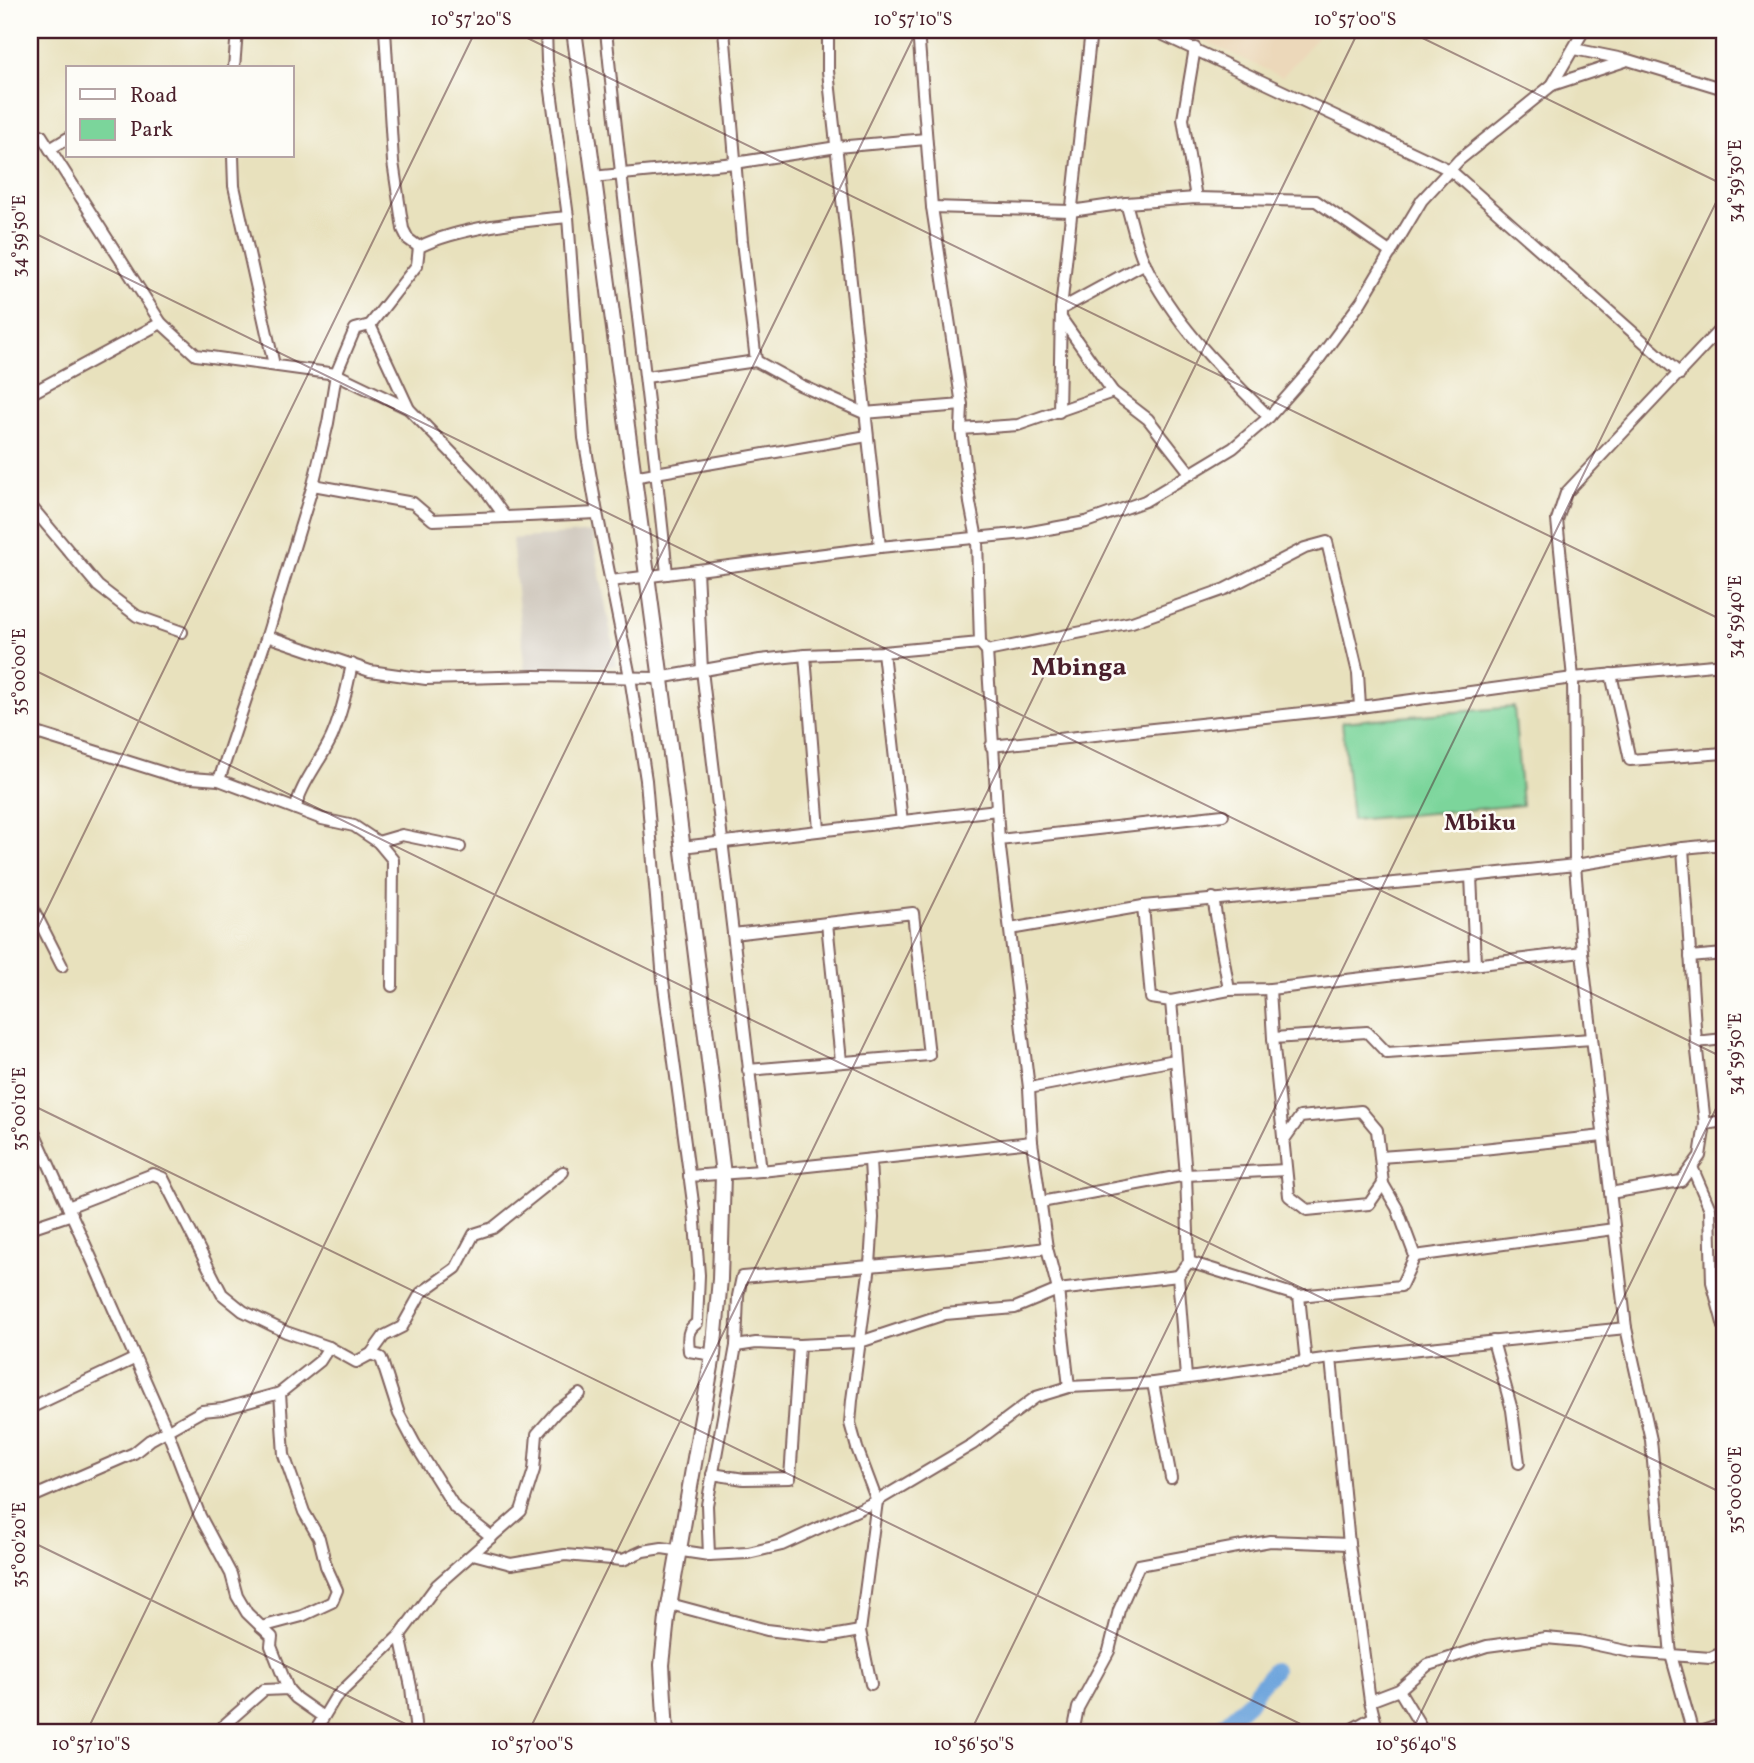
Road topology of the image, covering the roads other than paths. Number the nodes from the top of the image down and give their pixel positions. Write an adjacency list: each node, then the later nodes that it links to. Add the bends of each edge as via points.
1 (237, 30): 16 (street)
2 (385, 30): 34 (street, via 393,162 403,229)
3 (546, 30): 33 (street)
4 (574, 30): 28 (main road)
5 (606, 30): 27 (street)
6 (724, 30): 25 (street)
7 (828, 30): 22 (street)
8 (900, 30): 12 (street)
9 (1091, 30): 32 (street)
10 (1153, 30): 13 (street)
11 (1584, 30): 14 (street)
12 (918, 31): 20 (street)
13 (1195, 48): 26 (street); 29 (street, via 1183,119)
14 (1574, 49): 15 (street); 17 (street)
15 (1628, 60): 17 (street); 18 (street)
16 (234, 66)
17 (1552, 85): 26 (street)
18 (1724, 89)
19 (66, 139): 23 (street)
20 (926, 139): 22 (street); 31 (street)
21 (30, 142): 23 (street, via 41,135)
22 (837, 147): 25 (street); 50 (street)
23 (50, 149): 38 (street)
24 (233, 158): 42 (street, via 234,186)
25 (735, 163): 27 (street); 41 (street)
26 (1450, 170): 35 (street, via 1422,200); 44 (street)
27 (619, 174): 28 (street); 45 (street)
28 (592, 177): 57 (main road)
29 (1196, 198): 30 (street); 35 (street, via 1316,201)
30 (1126, 203): 32 (street); 36 (street)
31 (932, 207): 32 (street); 48 (street)
32 (1071, 211): 37 (street)
33 (568, 217): 34 (street, via 437,238); 60 (street, via 584,438)
34 (419, 247): 40 (street, via 417,265)
35 (1391, 253): 52 (street, via 1337,335)
36 (1145, 263): 37 (street); 52 (street, via 1176,315 1214,362)
37 (1061, 314): 46 (street); 51 (street)
38 (161, 323): 42 (street, via 196,355); 47 (street)
39 (1724, 325): 44 (street)
40 (370, 326): 43 (street, via 355,329); 49 (street)
41 (756, 360): 45 (street); 50 (street)
42 (274, 365): 43 (street)
43 (336, 374): 49 (street); 58 (street)
44 (1680, 374): 79 (street, via 1566,493 1556,520)
45 (646, 377): 55 (street)
46 (1113, 392): 51 (street); 56 (street, via 1148,419)
47 (30, 394)
48 (962, 405): 50 (street); 53 (street)
49 (409, 409): 61 (street, via 480,482)
50 (864, 412): 54 (street)
51 (1059, 412): 53 (street, via 1018,425)
52 (1269, 417): 56 (street, via 1233,448)
53 (961, 429): 62 (street)
54 (867, 436): 55 (street); 63 (street)
55 (657, 471): 57 (street); 65 (street)
56 (1191, 474): 62 (street, via 1145,501 1086,522)
57 (633, 477): 66 (main road)
58 (313, 485): 61 (street, via 413,503 433,520); 69 (street)
59 (30, 505): 68 (street, via 98,586 137,616)
60 (597, 513): 61 (street); 67 (street)
61 (505, 517)
62 (977, 539): 63 (street); 70 (street)
63 (880, 547): 64 (street)
64 (697, 570): 65 (street); 75 (street)
65 (667, 574): 66 (street)
66 (646, 576): 67 (street); 78 (main road)
67 (611, 581): 77 (street)
68 (181, 632)
69 (267, 636): 73 (street); 84 (street)
70 (984, 647): 71 (street); 80 (street, via 1132,622 1225,589 1305,548 1327,542 1359,673); 82 (street)
71 (883, 652): 72 (street); 88 (street)
72 (805, 655): 75 (street); 89 (street)
73 (352, 664): 77 (street, via 426,679); 85 (street, via 333,734 297,799)
74 (1724, 664): 76 (street)
75 (702, 670): 78 (street); 91 (street)
76 (1611, 674): 79 (street); 83 (street, via 1630,760)
77 (630, 677): 78 (street); 136 (street, via 646,780 663,980)
78 (659, 677): 95 (main road)
79 (1573, 678): 80 (street); 97 (street)
80 (1360, 708): 82 (street)
81 (30, 739): 84 (street, via 40,734 177,777)
82 (991, 746): 86 (street)
83 (1724, 754)
84 (219, 780): 85 (street)
85 (296, 809): 92 (street, via 354,826)
86 (996, 810): 88 (street); 90 (street)
87 (1223, 815): 90 (street)
88 (902, 822): 89 (street)
89 (819, 830): 91 (street)
90 (999, 840): 103 (street)
91 (722, 841): 95 (street); 104 (street)
92 (378, 842): 94 (street, via 402,835); 110 (street, via 393,860)
93 (1724, 844): 96 (street)
94 (460, 847)
95 (682, 847): 134 (main road)
96 (1683, 848): 97 (street); 107 (street)
97 (1575, 864): 98 (street); 105 (street)
98 (1471, 876): 99 (street); 108 (street)
99 (1213, 898): 101 (street); 112 (street)
100 (30, 903): 109 (street)
101 (1143, 906): 103 (street); 113 (street, via 1151,998)
102 (827, 923): 104 (street); 119 (street); 119 (street, via 913,913 929,1055)
103 (1010, 929): 121 (street)
104 (733, 934): 120 (street)
105 (1582, 952): 108 (street); 115 (street)
106 (1724, 954): 107 (street)
107 (1690, 957): 117 (street)
108 (1475, 963): 111 (street)
109 (62, 965)
110 (392, 986)
111 (1270, 989): 112 (street); 114 (street)
112 (1229, 990): 113 (street)
113 (1171, 1000): 118 (street)
114 (1272, 1038): 115 (street, via 1367,1032 1387,1053); 126 (street)
115 (1592, 1039): 125 (street)
116 (1724, 1039): 117 (street)
117 (1696, 1042): 124 (street)
118 (1175, 1060): 121 (street); 135 (street)
119 (841, 1061): 120 (street)
120 (748, 1070): 131 (street)
121 (1029, 1088): 127 (street)
122 (1724, 1121): 124 (street)
123 (30, 1123): 140 (street)
124 (1705, 1124): 130 (street, via 1700,1156)
125 (1603, 1136): 128 (street); 138 (street)
126 (1283, 1141): 128 (street, via 1300,1117 1361,1111 1377,1130); 132 (street)
127 (1032, 1142): 129 (street); 139 (street)
128 (1380, 1157): 137 (street)
129 (870, 1160): 131 (street); 146 (street)
130 (1692, 1167): 138 (street, via 1681,1181); 150 (street, via 1710,1209 1712,1282)
131 (761, 1171): 134 (street)
132 (1286, 1171): 135 (street); 137 (street, via 1289,1196 1307,1210 1369,1204)
133 (563, 1172): 157 (street, via 493,1228 474,1234 456,1268 421,1293 402,1327 384,1336)
134 (723, 1174): 136 (street); 158 (main road)
135 (1186, 1175): 139 (street); 145 (street)
136 (689, 1176): 158 (street, via 699,1275 699,1313 688,1335 689,1351)
137 (1383, 1184): 144 (street)
138 (1610, 1193): 142 (street)
139 (1041, 1202): 143 (street)
140 (70, 1210): 141 (street); 156 (street, via 153,1174 163,1178 222,1294 243,1311); 160 (street)
141 (30, 1228)
142 (1614, 1229): 144 (street); 151 (street)
143 (1047, 1248): 146 (street); 148 (street)
144 (1415, 1256): 149 (street, via 1401,1286)
145 (1189, 1262): 147 (street); 149 (street)
146 (870, 1265): 153 (street); 155 (street, via 742,1277)
147 (1178, 1276): 148 (street); 162 (street)
148 (1058, 1290): 153 (street, via 1015,1308 945,1314); 164 (street)
149 (1299, 1296): 161 (street)
150 (1724, 1327)
151 (1626, 1328): 152 (street); 184 (street, via 1651,1440)
152 (1493, 1341): 159 (street); 169 (street, via 1512,1410)
153 (860, 1342): 154 (street); 173 (street, via 850,1423)
154 (799, 1345): 155 (street); 170 (street, via 790,1478)
155 (736, 1346): 170 (street)
156 (329, 1347): 157 (street, via 356,1362); 165 (street, via 320,1361)
157 (371, 1354): 174 (street, via 381,1358 399,1414 455,1508)
158 (713, 1355): 176 (main road)
159 (1331, 1358): 161 (street); 175 (street)
160 (134, 1359): 167 (street); 168 (street)
161 (1306, 1363): 162 (street)
162 (1186, 1377): 163 (street)
163 (1153, 1383): 164 (street); 171 (street)
164 (1069, 1387): 173 (street, via 1036,1397 973,1444)
165 (281, 1393): 168 (street, via 202,1411); 180 (street, via 284,1455 337,1590 331,1602)
166 (580, 1394): 174 (street, via 537,1434 534,1470 521,1511)
167 (30, 1408)
168 (167, 1430): 172 (street, via 134,1453); 180 (street, via 237,1596)
169 (1519, 1464)
170 (712, 1474): 178 (street, via 707,1505)
171 (1171, 1478)
172 (30, 1498)
173 (877, 1501): 178 (street, via 782,1545); 181 (street)
174 (492, 1537): 177 (street)
175 (1349, 1544): 188 (street); 198 (street, via 1270,1541 1139,1565 1119,1611 1109,1651 1078,1709)
176 (679, 1551): 177 (street, via 643,1551 623,1560 565,1555 511,1564); 178 (street); 179 (main road)
177 (473, 1554): 182 (street, via 437,1585)
178 (709, 1555)
179 (670, 1604): 181 (street, via 767,1630 826,1637); 197 (main road, via 662,1665)
180 (261, 1627): 186 (street, via 272,1637 271,1646)
181 (859, 1632): 185 (street)
182 (400, 1635): 189 (street, via 335,1698); 196 (street)
183 (1724, 1652): 184 (street, via 1710,1658)
184 (1671, 1655): 187 (street, via 1546,1638 1487,1646 1428,1665); 202 (street)
185 (871, 1684)
186 (288, 1689): 189 (street); 194 (street, via 264,1690)
187 (1399, 1690): 188 (street); 201 (street)
188 (1370, 1701): 190 (street)
189 (323, 1717): 195 (street)
190 (1374, 1717): 199 (street); 200 (street)
191 (30, 1723): 193 (street)
192 (1724, 1724): 202 (street)
193 (37, 1733)
194 (215, 1733)
195 (314, 1733)
196 (416, 1733)
197 (666, 1733)
198 (1073, 1733)
199 (1345, 1733)
200 (1378, 1733)
201 (1425, 1733)
202 (1695, 1733)

